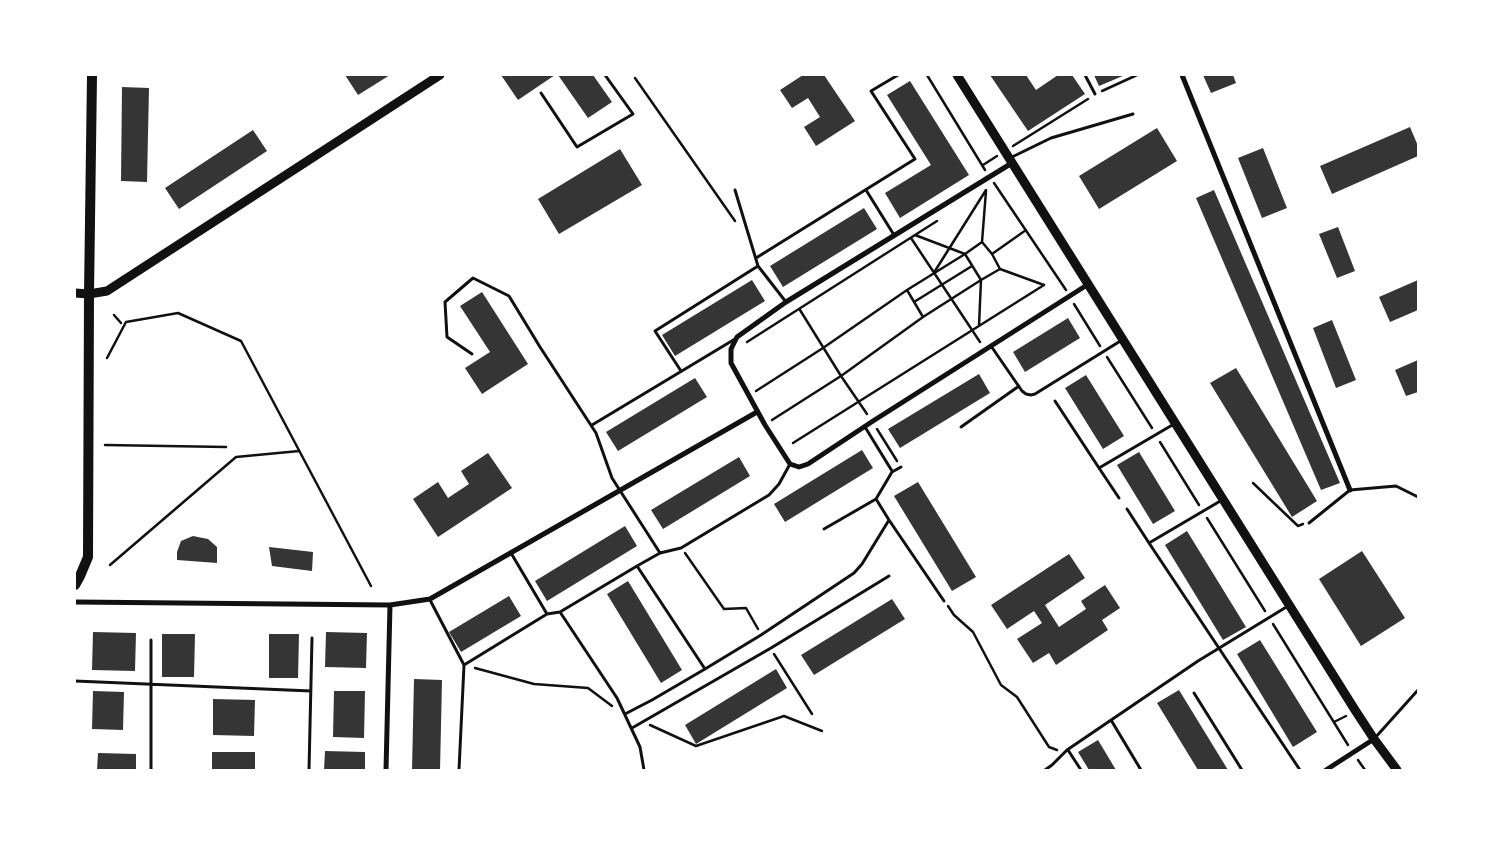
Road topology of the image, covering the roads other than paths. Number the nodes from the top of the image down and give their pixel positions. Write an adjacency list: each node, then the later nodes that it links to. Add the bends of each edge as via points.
1 (92, 75): 19 (main road)
2 (440, 75): 19 (street, via 108,291)
3 (605, 75): 8 (lane, via 633,114 577,147)
4 (898, 75): 13 (lane, via 871,91 915,159)
5 (957, 75): 11 (street)
6 (1085, 75): 9 (lane)
7 (1182, 75): 38 (street)
8 (541, 93)
9 (1095, 94)
10 (1133, 114): 11 (lane, via 1051,138)
11 (1009, 157): 14 (street, via 990,177); 17 (street)
12 (735, 190): 15 (lane)
13 (866, 190): 14 (lane); 15 (lane)
14 (894, 235): 20 (street)
15 (756, 258): 16 (lane)
16 (758, 266): 20 (lane); 25 (lane, via 655,330)
17 (1087, 285): 22 (street); 23 (street)
18 (75, 293): 19 (street)
19 (89, 294): 52 (main road, via 88,557)
20 (786, 302): 21 (street)
21 (737, 337): 25 (lane); 28 (street, via 731,349 731,363)
22 (1122, 340): 26 (lane, via 1036,394 1026,394); 29 (street)
23 (990, 346): 26 (lane); 31 (street)
24 (472, 354): 30 (lane, via 447,337 445,302 473,278 509,296)
25 (681, 371): 30 (lane)
26 (1019, 386): 32 (lane)
27 (1055, 401): 35 (lane)
28 (757, 412): 33 (street); 37 (street)
29 (1175, 423): 35 (lane); 42 (street)
30 (592, 425): 37 (lane, via 612,478)
31 (865, 427): 33 (street, via 808,464 799,467); 36 (lane)
32 (961, 427)
33 (790, 464): 49 (lane, via 769,495 681,548)
34 (901, 467): 36 (lane)
35 (1099, 468): 40 (lane)
36 (892, 472): 41 (lane)
37 (620, 489): 48 (street); 49 (lane)
38 (1350, 490): 39 (lane, via 1396,486); 45 (lane)
39 (1418, 497)
40 (1119, 498)
41 (876, 499): 44 (lane); 46 (lane)
42 (1223, 499): 47 (lane); 57 (street)
43 (1127, 509): 47 (lane)
44 (888, 520): 54 (lane); 64 (lane, via 854,573)
45 (1309, 523)
46 (824, 529)
47 (1149, 543): 62 (lane)
48 (510, 553): 53 (street); 59 (lane)
49 (660, 553): 50 (lane)
50 (637, 566): 58 (lane); 64 (lane)
51 (890, 576): 72 (lane)
52 (75, 585)
53 (430, 599): 56 (street); 63 (lane)
54 (944, 601)
55 (75, 602): 56 (street)
56 (390, 605): 77 (street)
57 (1290, 605): 62 (lane); 73 (street)
58 (560, 612): 59 (lane); 70 (lane)
59 (547, 614): 63 (lane)
60 (312, 638): 67 (lane)
61 (151, 640): 66 (lane)
62 (1218, 649): 71 (lane); 84 (lane)
63 (464, 665): 78 (lane)
64 (705, 669): 70 (lane)
65 (75, 681): 66 (lane)
66 (151, 684): 67 (lane); 75 (lane)
67 (311, 690): 76 (lane)
68 (1418, 690): 73 (lane)
69 (1194, 693): 83 (lane)
70 (625, 714): 72 (lane)
71 (1111, 720): 74 (lane); 82 (lane)
72 (632, 728): 79 (lane, via 640,746)
73 (1374, 739): 85 (street); 86 (street)
74 (1067, 750): 80 (lane); 81 (lane)
75 (150, 770)
76 (309, 770)
77 (386, 770)
78 (460, 770)
79 (644, 770)
80 (1045, 770)
81 (1081, 770)
82 (1141, 770)
83 (1242, 770)
84 (1300, 770)
85 (1326, 770)
86 (1397, 770)

